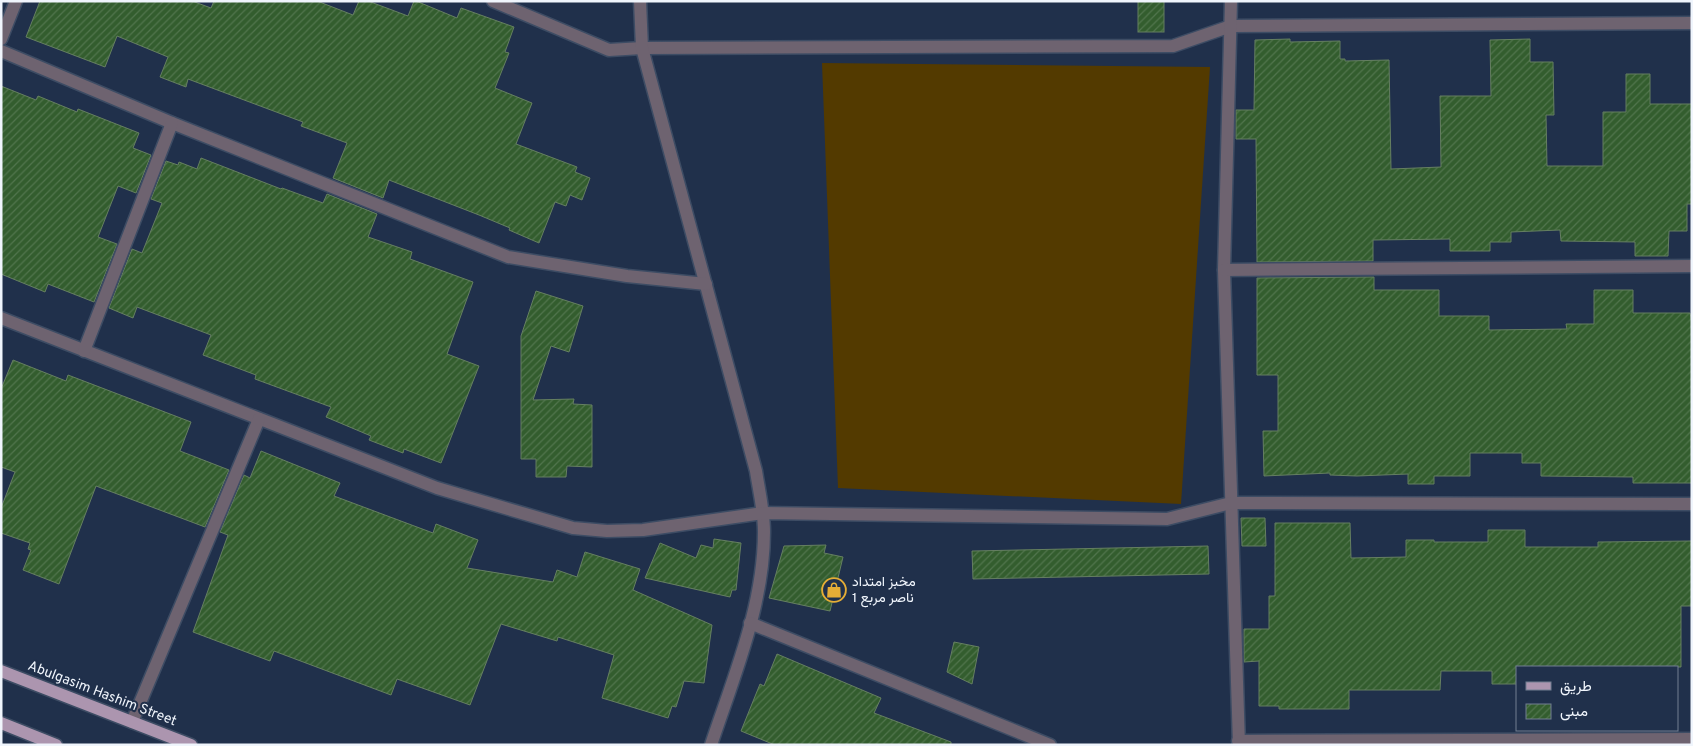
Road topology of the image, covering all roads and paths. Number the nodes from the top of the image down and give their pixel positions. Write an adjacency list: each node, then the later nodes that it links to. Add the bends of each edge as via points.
1 (16, 1): 7 (street)
2 (493, 1): 8 (street, via 609,50)
3 (640, 1): 8 (street)
4 (1231, 1): 6 (street)
5 (1692, 23): 6 (street)
6 (1231, 26): 8 (street, via 1174,46); 12 (street)
7 (1, 39)
8 (642, 48): 13 (street)
9 (1, 51): 10 (street)
10 (172, 123): 13 (street, via 508,257 627,276); 15 (street)
11 (1692, 266): 12 (street)
12 (1224, 270): 17 (street)
13 (706, 284): 19 (street, via 756,472)
14 (1, 318): 15 (street)
15 (84, 350): 16 (street)
16 (259, 419): 19 (street, via 437,488 573,528 643,530); 22 (street)
17 (1230, 503): 18 (street); 19 (street, via 1167,518); 25 (street)
18 (1692, 504)
19 (763, 514): 20 (street, via 759,587)
20 (750, 623): 28 (street); 29 (street)
21 (1, 671): 22 (main road, Abulgasim Hashim Street)
22 (132, 722): 27 (main road, Abulgasim Hashim Street)
23 (1, 723): 26 (main road)
24 (1692, 739): 25 (street)
25 (1239, 743)
26 (56, 745)
27 (192, 745)
28 (711, 745)
29 (1050, 745)

